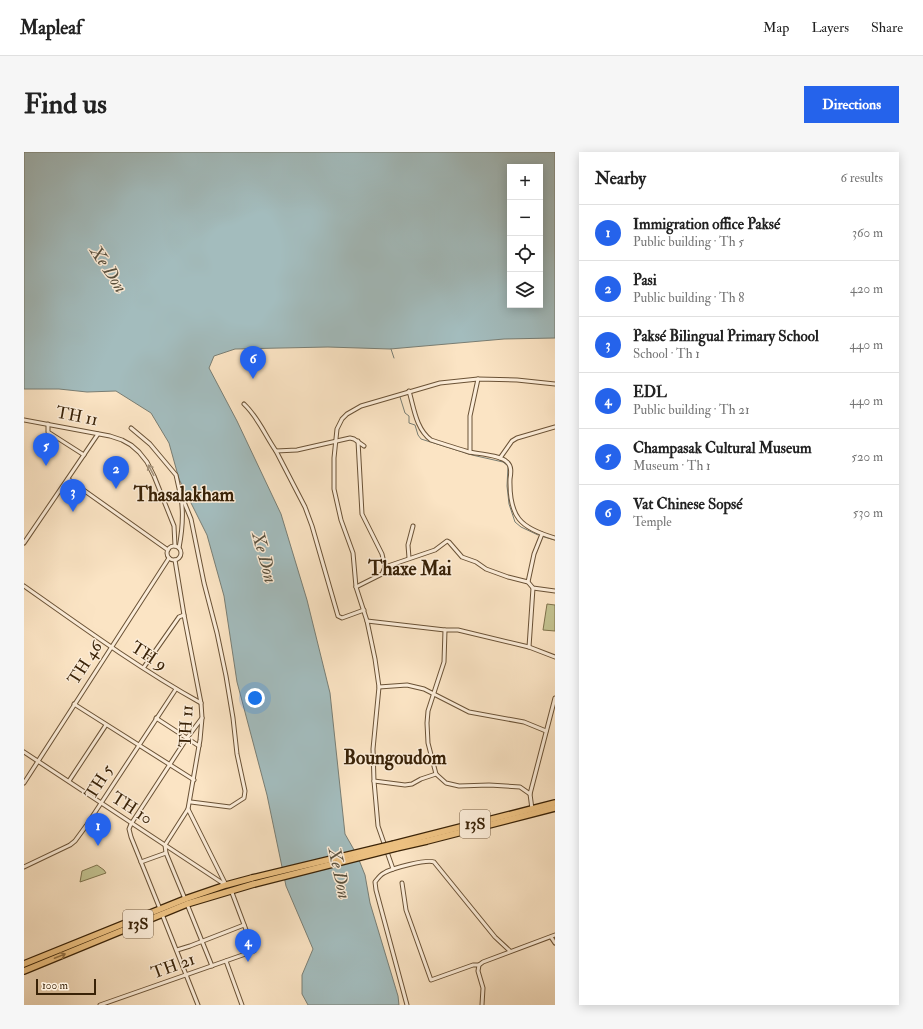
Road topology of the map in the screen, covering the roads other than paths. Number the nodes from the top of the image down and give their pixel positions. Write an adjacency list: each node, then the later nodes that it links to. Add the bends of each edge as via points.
1 (478, 379): 2 (street); 3 (street, via 440,383); 14 (street, via 470,416)
2 (555, 384)
3 (409, 391): 10 (street, via 352,410 342,419 337,429); 14 (street, via 419,427 425,436)
4 (244, 404): 13 (street, via 253,412)
5 (24, 420): 6 (street, TH 11)
6 (48, 424): 9 (street, TH 11); 15 (street, via 48,432)
7 (555, 427): 16 (street, via 517,438)
8 (131, 428): 18 (street, via 150,444 176,475)
9 (98, 434): 15 (street); 23 (street, TH 11, one-way to 9, via 174,526 147,462 131,445)
10 (336, 440): 11 (street, via 350,438); 13 (street); 32 (street, via 334,489 341,520 354,552)
11 (358, 441): 12 (street); 29 (street, via 362,514 382,554)
12 (364, 446)
13 (276, 452): 35 (street, via 307,514 338,616 342,618)
14 (470, 452): 16 (street)
15 (84, 455): 17 (street)
16 (500, 458): 20 (street, via 509,463 511,496 517,516 527,528)
17 (68, 479): 22 (street); 25 (street)
18 (180, 492): 24 (street); 65 (street, via 192,519 217,633 244,791 244,798 230,807)
19 (413, 526): 27 (street, via 408,545)
20 (542, 534): 21 (street); 30 (street, via 534,554)
21 (555, 538)
22 (24, 543)
23 (175, 546): 24 (street); 25 (street)
24 (180, 548): 28 (street, via 180,558)
25 (168, 550): 26 (street)
26 (169, 558): 28 (street); 39 (street, TH 46)
27 (409, 558): 29 (street); 30 (street, via 433,550 447,541 462,557 508,578)
28 (175, 560): 36 (street, TH 11)
29 (385, 567): 32 (street, via 382,574)
30 (528, 582): 33 (street)
31 (24, 586): 39 (street, TH 9)
32 (356, 587): 35 (street)
33 (533, 588): 34 (street); 40 (street)
34 (555, 591)
35 (364, 610): 37 (street)
36 (184, 615): 42 (street, via 179,617); 47 (street, TH 11)
37 (368, 621): 38 (street); 43 (street)
38 (445, 630): 40 (street, via 458,630); 45 (street, via 444,662)
39 (112, 647): 42 (street, TH 9); 48 (street, TH 46)
40 (529, 647): 41 (street)
41 (555, 658)
42 (144, 667): 44 (street, TH 9)
43 (379, 687): 45 (street, via 407,685 424,689); 62 (street, via 373,749)
44 (176, 689): 47 (street, TH 9); 49 (street, TH 5)
45 (433, 695): 52 (street, via 469,712 518,720); 59 (street, via 428,711 427,733)
46 (555, 698): 52 (street)
47 (201, 703): 50 (street, TH 11)
48 (74, 704): 51 (street); 57 (street, TH 46)
49 (156, 718): 53 (street); 54 (street, TH 5)
50 (202, 718): 53 (street); 55 (street, TH 11)
51 (106, 724): 54 (street); 61 (street)
52 (546, 731): 64 (street)
53 (187, 738): 55 (street); 58 (street)
54 (138, 745): 58 (street); 66 (street, TH 5)
55 (199, 746): 60 (street, TH 11)
56 (24, 752): 57 (street, TH 10)
57 (38, 760): 61 (street, TH 10); 63 (street, TH 46)
58 (170, 765): 60 (street); 71 (street)
59 (436, 774): 62 (street, via 405,785); 64 (street, via 446,783 459,786 520,787)
60 (194, 780): 65 (street, TH 11)
61 (68, 781): 66 (street, TH 10)
62 (374, 781): 76 (street, via 378,826)
63 (24, 782)
64 (530, 794): 70 (street)
65 (191, 802): 69 (street, TH 11)
66 (100, 803): 71 (street, TH 10); 75 (street, TH 5, via 75,841)
67 (555, 803): 70 (highway, 13S)
68 (555, 808): 70 (highway, 13S)
69 (188, 809): 72 (street, TH 11); 79 (street)
70 (532, 811): 77 (highway, 13S, bridge)
71 (131, 824): 72 (street, TH 10); 74 (street, via 131,837)
72 (165, 845): 73 (street); 79 (street, TH 10)
73 (166, 853): 74 (street); 81 (street)
74 (141, 862): 82 (street)
75 (24, 867)
76 (393, 869): 88 (street, via 427,861 434,862 495,937); 98 (street, via 384,873 375,882)
77 (253, 881): 79 (highway, 13S); 80 (highway, 13S)
78 (402, 883): 91 (street, via 406,910 431,980)
79 (226, 885): 81 (highway, 13S)
80 (231, 890): 81 (highway, 13S); 83 (street)
81 (186, 902): 82 (highway, 13S); 85 (street)
82 (161, 911): 87 (street); 90 (highway, 13S); 93 (highway, 13S, one-way to 82)
83 (244, 925): 85 (street); 89 (street, TH 21, via 254,951)
84 (553, 936): 86 (street); 88 (street)
85 (202, 941): 87 (street); 92 (street)
86 (555, 943)
87 (176, 950): 94 (street)
88 (510, 951): 91 (street)
89 (226, 961): 92 (street, TH 21); 97 (street)
90 (24, 964)
91 (479, 965): 99 (street, via 478,971 484,988)
92 (212, 966): 94 (street, TH 21)
93 (24, 971)
94 (186, 975): 95 (street, TH 21); 96 (street)
95 (100, 1005)
96 (198, 1005)
97 (242, 1005)
98 (407, 1005)
99 (482, 1005)

